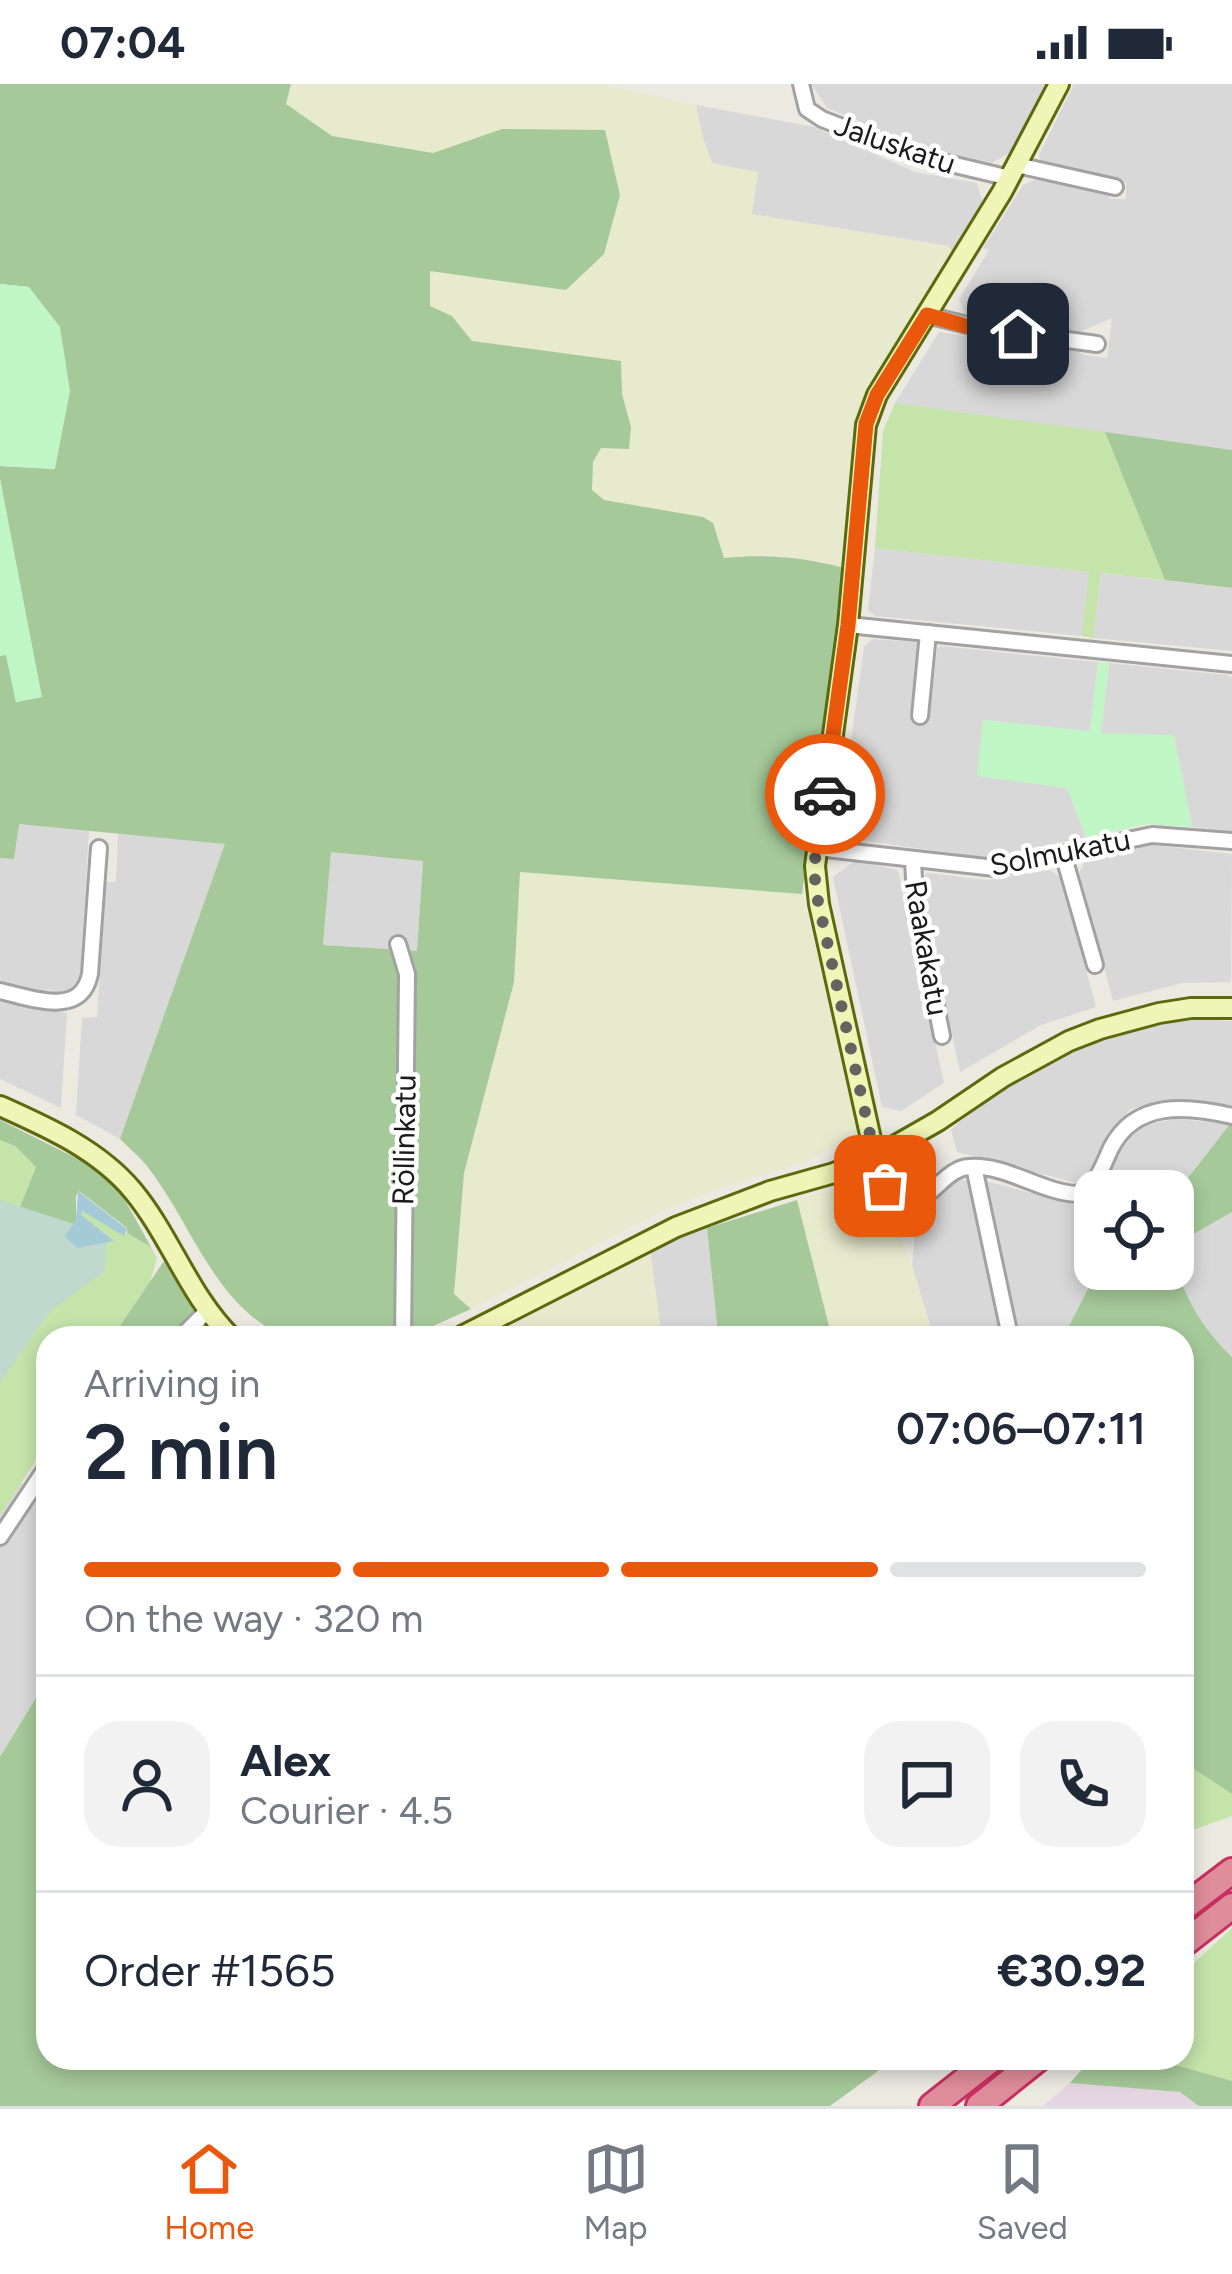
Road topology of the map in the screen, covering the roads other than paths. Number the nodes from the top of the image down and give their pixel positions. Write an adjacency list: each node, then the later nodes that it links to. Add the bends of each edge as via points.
1 (801, 84): 3 (street, Jaluskatu, via 807,109 822,119 917,156)
2 (1059, 84): 3 (street)
3 (1014, 172): 4 (street, Jaluskatu); 5 (street)
4 (1115, 188)
5 (927, 315): 6 (street); 7 (street, via 868,414)
6 (1097, 344)
7 (848, 625): 8 (street); 13 (street)
8 (928, 633): 9 (street); 10 (street)
9 (1232, 664)
10 (920, 716)
11 (1232, 842): 14 (street, Solmukatu, via 1152,835)
12 (99, 848): 18 (street, via 85,991 64,1002)
13 (817, 848): 15 (street, Solmukatu); 23 (street, via 816,892)
14 (1064, 854): 15 (street, Solmukatu, via 994,868); 17 (street)
15 (913, 860): 20 (street, Raakakatu)
16 (398, 944): 28 (street, Röllinkatu, via 407,974)
17 (1095, 965)
18 (0, 991)
19 (1232, 1009): 23 (street, via 1160,1013 1069,1041)
20 (942, 1036)
21 (0, 1106): 25 (street, via 115,1172)
22 (1232, 1116): 24 (street, via 1174,1110 1136,1118 1094,1183 1077,1193)
23 (875, 1157): 24 (street, via 885,1186 905,1201); 29 (street, via 676,1227)
24 (974, 1167): 30 (street)
25 (208, 1310): 26 (street); 27 (street)
26 (192, 1326)
27 (222, 1326)
28 (403, 1326)
29 (482, 1326)
30 (1008, 1326)
31 (36, 1483): 32 (street)
32 (0, 1537)
33 (1232, 1871): 34 (highway)
34 (1194, 1900)
35 (1232, 1906): 36 (highway)
36 (1194, 1936)
37 (979, 2070): 39 (highway)
38 (1025, 2070): 40 (highway)
39 (929, 2106)
40 (979, 2106)

